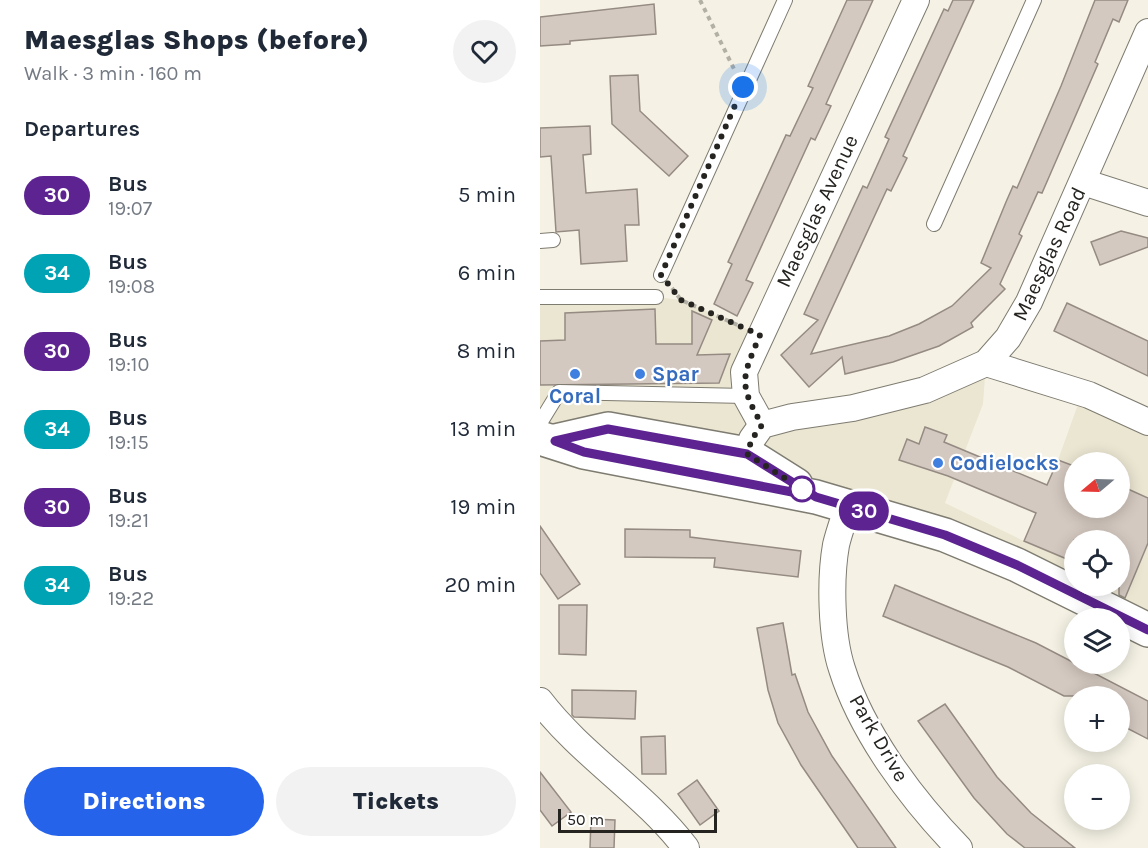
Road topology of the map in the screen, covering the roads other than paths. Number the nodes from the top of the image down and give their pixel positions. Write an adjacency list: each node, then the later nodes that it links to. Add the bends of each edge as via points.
1 (784, 0): 8 (lane)
2 (916, 0): 12 (street, Maesglas Avenue, via 744,372)
3 (1034, 0): 7 (lane)
4 (1148, 32): 5 (street, Maesglas Road)
5 (1083, 182): 6 (street); 11 (street, Maesglas Road, via 1029,302 1008,338)
6 (1148, 203)
7 (934, 224)
8 (661, 275)
9 (540, 297): 10 (lane)
10 (656, 297)
11 (986, 363): 13 (street, via 1089,395); 14 (street, Maesglas Road, via 925,390)
12 (746, 396): 14 (street, Maesglas Avenue); 15 (lane, via 560,392)
13 (1148, 422)
14 (762, 425): 16 (street, via 752,439)
15 (545, 434): 16 (main road, via 584,452)
16 (743, 468): 17 (main road)
17 (848, 506): 18 (main road, via 945,535 1017,565); 21 (street, Park Drive, via 836,545 834,580 841,668 861,715 903,782)
18 (1148, 630)
19 (540, 701): 20 (street, via 656,813)
20 (686, 848)
21 (959, 848)

